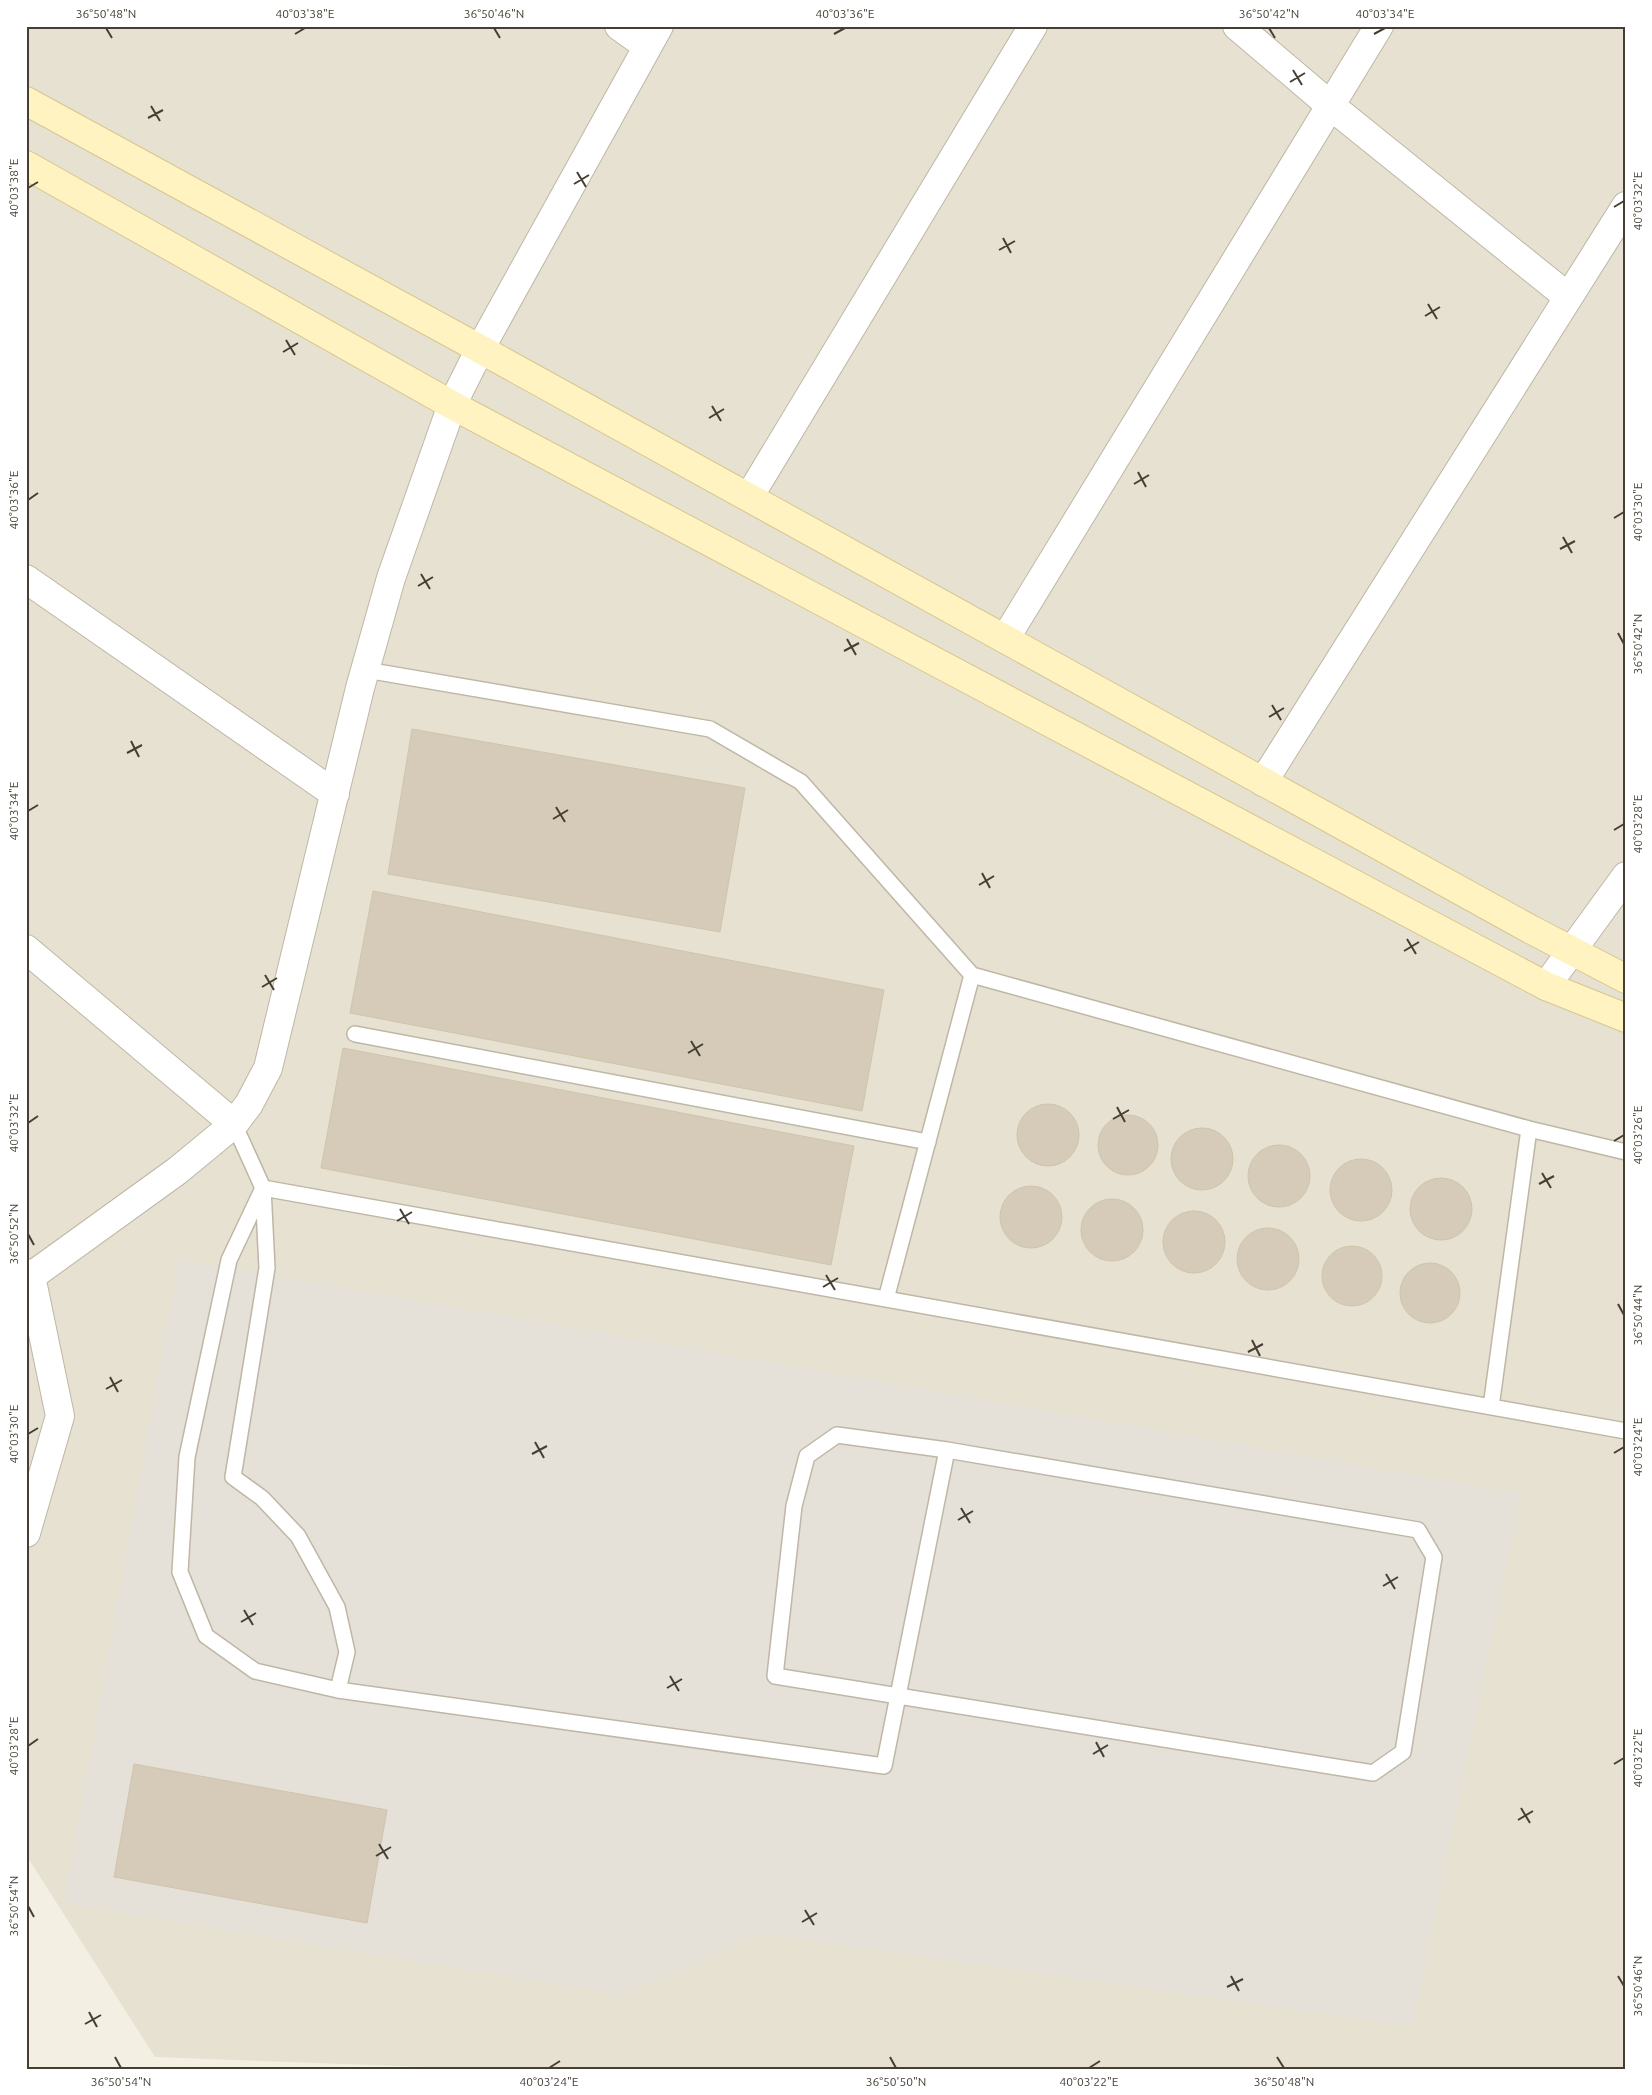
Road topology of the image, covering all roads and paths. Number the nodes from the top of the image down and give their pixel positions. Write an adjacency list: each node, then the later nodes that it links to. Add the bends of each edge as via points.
1 (619, 26): 5 (street)
2 (1033, 26): 13 (street)
3 (1237, 26): 7 (street)
4 (1379, 26): 7 (street)
5 (653, 36): 11 (street)
6 (26, 101): 11 (main road)
7 (1331, 106): 10 (street); 15 (street)
8 (26, 165): 12 (main road)
9 (1626, 206): 10 (street)
10 (1568, 297): 17 (street)
11 (480, 349): 12 (street); 13 (main road)
12 (452, 405): 16 (street, via 391,578); 24 (main road)
13 (749, 498): 15 (main road)
14 (26, 579): 18 (street)
15 (1005, 639): 17 (main road)
16 (366, 670): 18 (street); 22 (lane, via 710,729 801,782)
17 (1263, 782): 21 (main road)
18 (335, 794): 27 (street, via 268,1068)
19 (1626, 876): 21 (street)
20 (26, 949): 27 (street)
21 (1572, 950): 23 (main road); 24 (street)
22 (972, 975): 28 (lane); 29 (lane)
23 (1626, 979)
24 (1546, 986): 25 (main road)
25 (1626, 1018)
26 (355, 1034): 29 (lane)
27 (234, 1124): 31 (lane); 32 (street, via 177,1170)
28 (1529, 1129): 30 (lane); 34 (lane)
29 (928, 1142): 33 (lane)
30 (1626, 1152)
31 (263, 1188): 33 (lane); 38 (lane, via 267,1268 233,1477 262,1498 298,1536 336,1607 347,1652); 38 (lane, via 229,1260 187,1457 180,1572 206,1636 255,1671)
32 (28, 1276): 37 (street, via 60,1416)
33 (886, 1298): 34 (lane)
34 (1491, 1407): 35 (lane)
35 (1626, 1431)
36 (947, 1450): 39 (lane); 39 (lane, via 837,1435 807,1456 794,1506 775,1676); 39 (lane, via 1418,1530 1434,1557 1403,1752 1373,1773)
37 (26, 1533)
38 (338, 1690): 39 (lane, via 884,1766)
39 (898, 1696)

